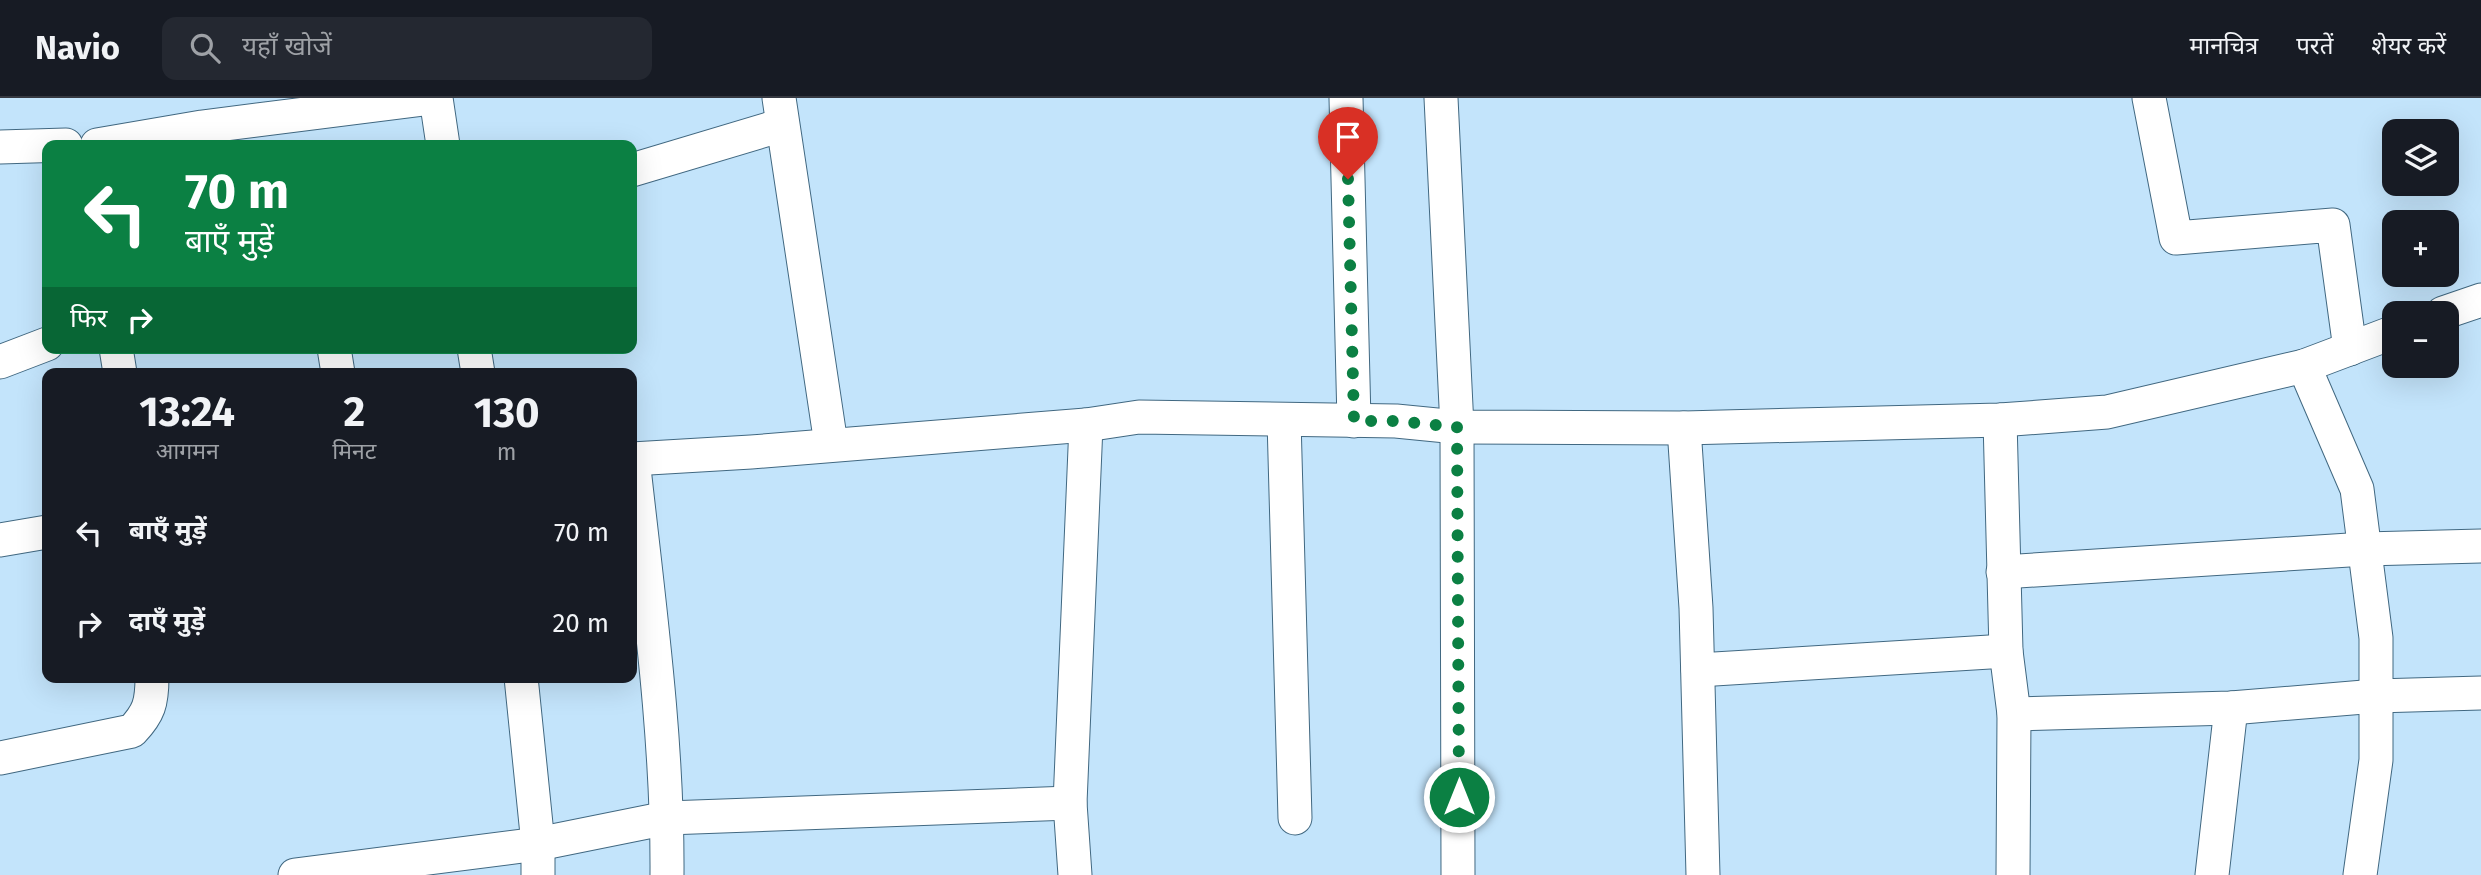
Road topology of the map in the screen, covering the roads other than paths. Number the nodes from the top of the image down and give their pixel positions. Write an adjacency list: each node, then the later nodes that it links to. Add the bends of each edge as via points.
1 (434, 98): 6 (street); 7 (street)
2 (1346, 98): 20 (street)
3 (1441, 98): 22 (street)
4 (2149, 98): 15 (street, via 2176,237 2333,225)
5 (780, 111): 10 (street); 24 (street)
6 (126, 140)
7 (442, 140)
8 (42, 146): 9 (street)
9 (0, 147)
10 (637, 168)
11 (2481, 300): 12 (street)
12 (2459, 308)
13 (2382, 337): 15 (street)
14 (42, 346): 16 (street)
15 (2350, 349): 17 (street)
16 (0, 362)
17 (2304, 366): 19 (street, via 2107,412); 30 (street, via 2357,489)
18 (1284, 420): 20 (street); 21 (street, via 1139,417); 43 (street)
19 (2000, 420): 23 (street); 31 (street)
20 (1354, 421): 22 (street)
21 (1086, 425): 24 (street); 41 (street)
22 (1457, 427): 23 (street); 48 (street)
23 (1684, 428): 33 (street)
24 (831, 444): 25 (street)
25 (637, 458)
26 (637, 501): 42 (street)
27 (42, 533): 28 (street)
28 (0, 540)
29 (2481, 546): 30 (street)
30 (2365, 549): 31 (street); 37 (street, via 2376,638)
31 (2003, 572): 32 (street)
32 (2006, 651): 33 (street); 39 (street)
33 (1698, 670): 49 (street)
34 (152, 683): 40 (street, via 145,717 132,731)
35 (522, 683): 44 (street)
36 (2481, 693): 37 (street)
37 (2376, 696): 38 (street); 52 (street, via 2376,760)
38 (2231, 708): 39 (street); 51 (street)
39 (2014, 714): 50 (street)
40 (0, 758)
41 (1070, 803): 42 (street); 47 (street)
42 (667, 818): 44 (street); 46 (street)
43 (1295, 818)
44 (538, 859): 45 (street)
45 (295, 875)
46 (667, 875)
47 (1076, 875)
48 (1458, 875)
49 (1703, 875)
50 (2013, 875)
51 (2212, 875)
52 (2360, 875)

